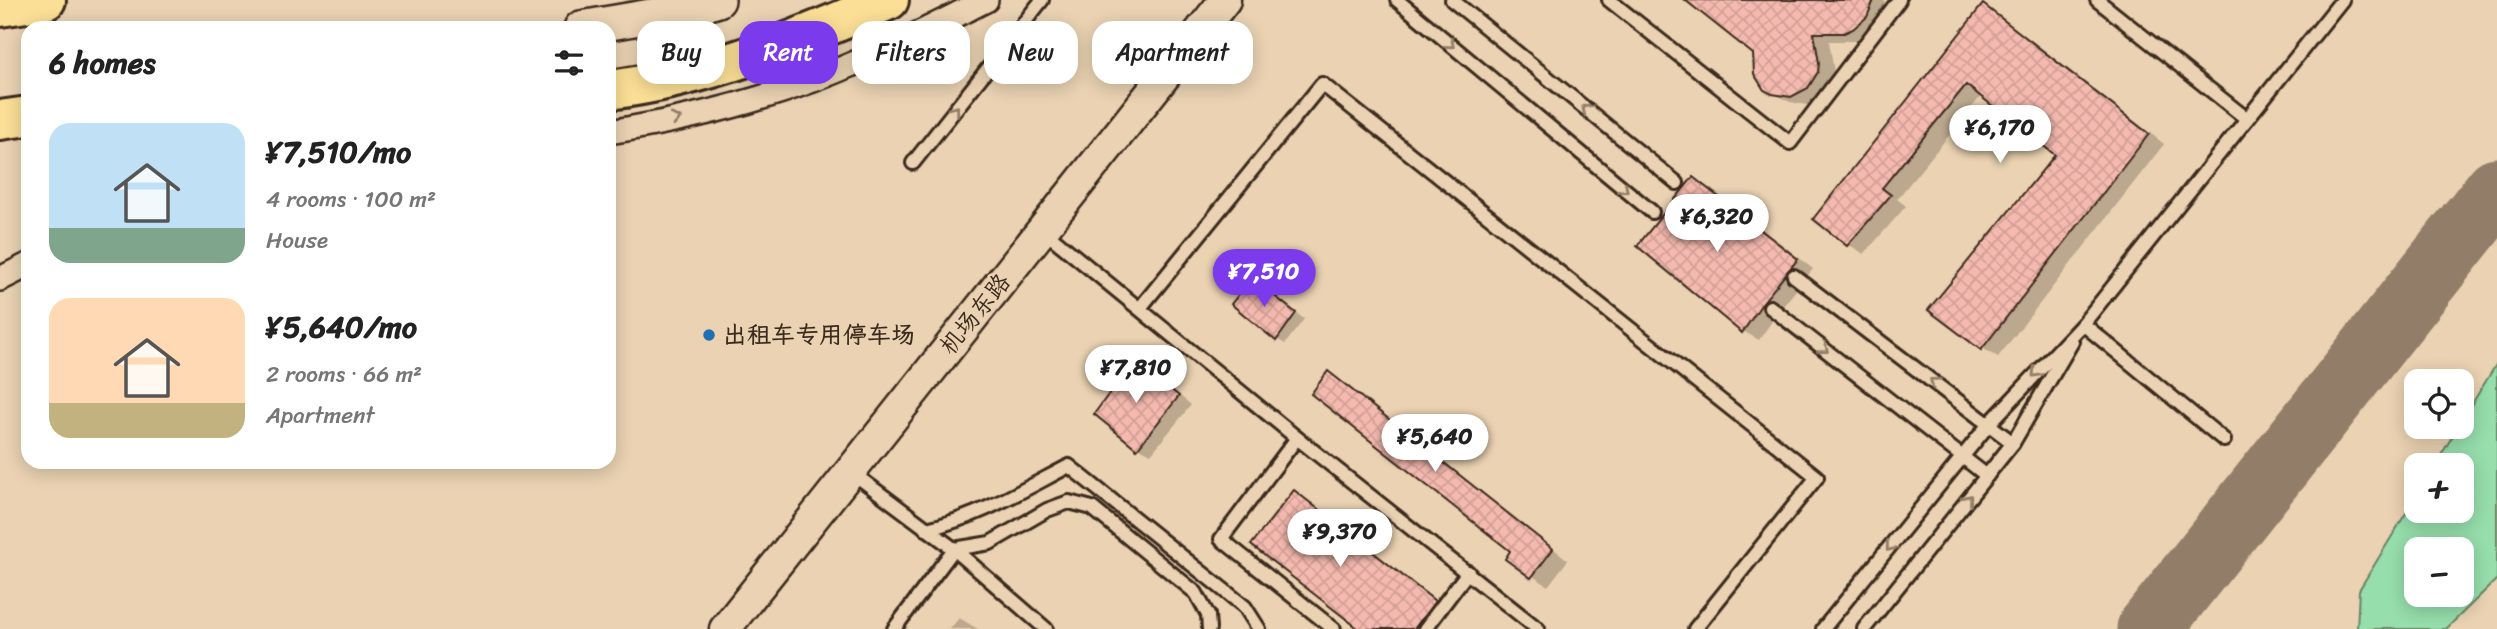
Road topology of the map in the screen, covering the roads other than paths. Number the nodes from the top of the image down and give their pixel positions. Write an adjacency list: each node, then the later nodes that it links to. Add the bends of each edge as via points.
1 (46, 0): 13 (highway)
2 (718, 0): 14 (main road)
3 (889, 0): 15 (highway, via 804,37 705,70)
4 (986, 0): 20 (street, one-way to 4, via 721,109 816,79)
5 (1042, 0): 22 (lane, one-way to 5)
6 (1225, 0): 25 (street, 机场东路)
7 (1397, 0): 24 (lane, one-way to 24)
8 (1451, 0): 23 (lane, one-way to 8)
9 (1609, 0): 10 (lane, via 1790,143)
10 (1899, 0)
11 (2096, 0): 17 (lane)
12 (2342, 0): 17 (lane)
13 (0, 7)
14 (616, 22)
15 (616, 89)
16 (21, 118): 18 (highway)
17 (2247, 119): 31 (lane)
18 (0, 120)
19 (21, 124): 21 (main road)
20 (616, 131)
21 (0, 140)
22 (913, 163)
23 (1677, 183)
24 (1652, 212)
25 (1042, 229): 30 (lane); 37 (street, 机场东路)
26 (21, 268): 28 (street)
27 (1794, 276): 32 (lane, one-way to 27)
28 (0, 279)
29 (1770, 307): 36 (lane, one-way to 36)
30 (1140, 308): 33 (lane); 50 (lane, via 1322,85 1817,477)
31 (2083, 324): 32 (lane, one-way to 32); 34 (lane); 35 (lane)
32 (1989, 424): 35 (lane); 36 (lane)
33 (1297, 438): 41 (lane); 47 (lane, via 1221,539)
34 (2224, 440)
35 (2013, 443): 38 (lane)
36 (1963, 456): 38 (lane); 51 (lane, one-way to 51)
37 (850, 471): 39 (lane); 42 (street, 机场东路)
38 (1987, 476): 52 (lane, one-way to 38)
39 (926, 529): 40 (lane); 46 (lane, via 977,513 1069,466 1245,607)
40 (954, 549): 43 (lane); 44 (lane); 45 (lane, via 990,543 1069,502 1092,508 1196,593 1208,615)
41 (1468, 572): 48 (lane); 49 (lane)
42 (725, 629)
43 (894, 629)
44 (1046, 629)
45 (1209, 629)
46 (1259, 629)
47 (1334, 629)
48 (1425, 629)
49 (1538, 629)
50 (1695, 629)
51 (1823, 629)
52 (1864, 629)

